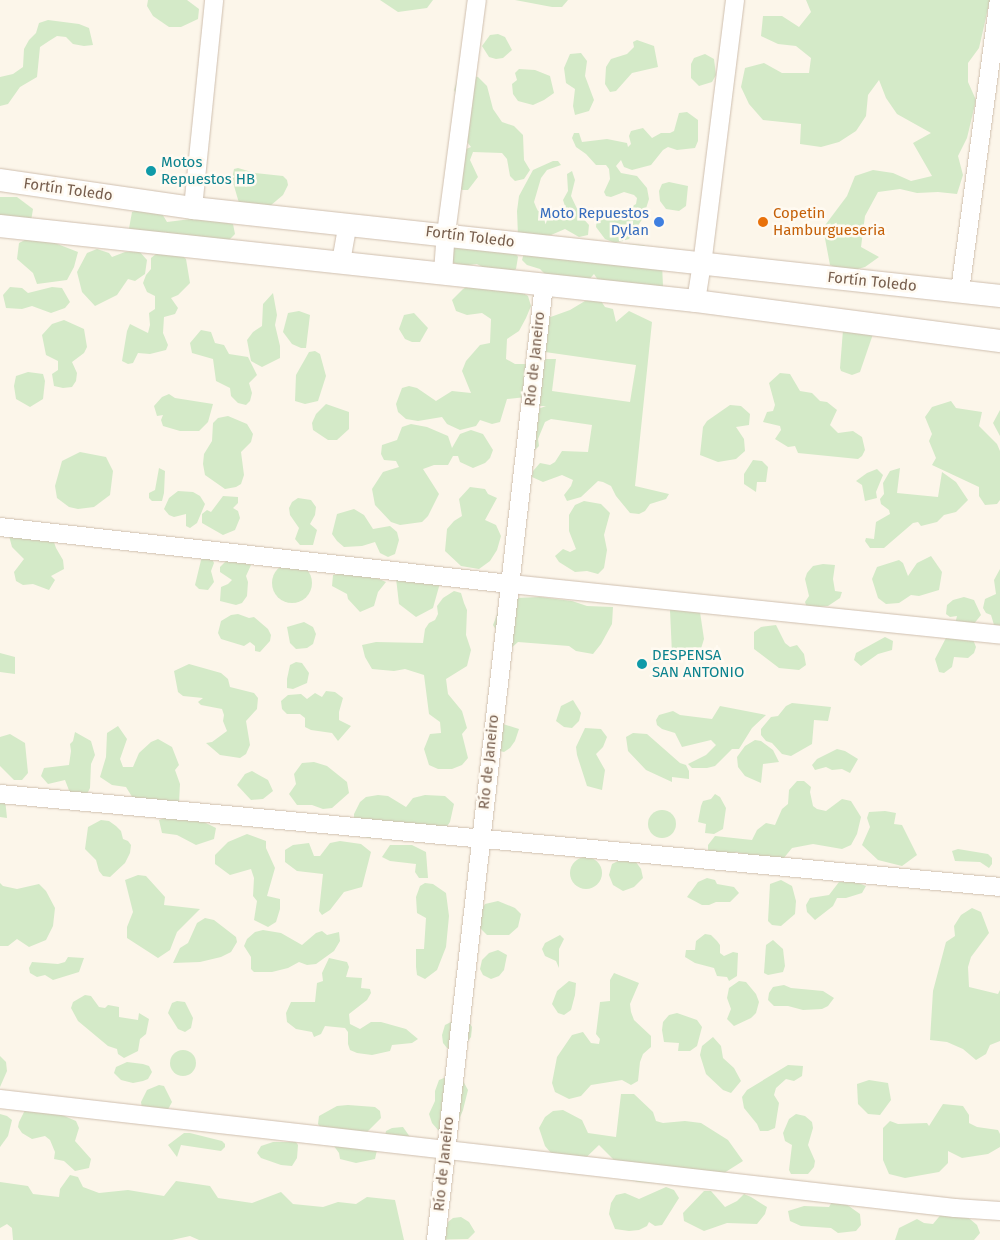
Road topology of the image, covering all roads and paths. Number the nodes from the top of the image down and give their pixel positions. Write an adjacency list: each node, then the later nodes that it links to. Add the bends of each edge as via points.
1 (214, 0): 6 (street)
2 (478, 0): 9 (street)
3 (735, 0): 11 (street)
4 (999, 0): 14 (street)
5 (0, 180): 6 (street, Fortín Toledo)
6 (193, 208): 7 (street, Fortín Toledo)
7 (348, 224): 9 (street, Fortín Toledo); 10 (street)
8 (0, 226): 10 (street)
9 (446, 234): 11 (street, Fortín Toledo); 12 (street)
10 (341, 262): 12 (street)
11 (702, 265): 14 (street, Fortín Toledo); 16 (street)
12 (443, 273): 13 (street)
13 (544, 284): 16 (street); 19 (street, Río de Janeiro)
14 (960, 291): 15 (street, Fortín Toledo)
15 (1000, 296)
16 (696, 301): 17 (street)
17 (1000, 341)
18 (0, 527): 19 (street)
19 (510, 584): 20 (street); 22 (street, Río de Janeiro)
20 (1000, 635)
21 (0, 794): 22 (street)
22 (481, 840): 23 (street); 25 (street, Río de Janeiro)
23 (1000, 887)
24 (0, 1100): 25 (street)
25 (445, 1151): 26 (street); 27 (street, Río de Janeiro)
26 (1000, 1211)
27 (436, 1240)

